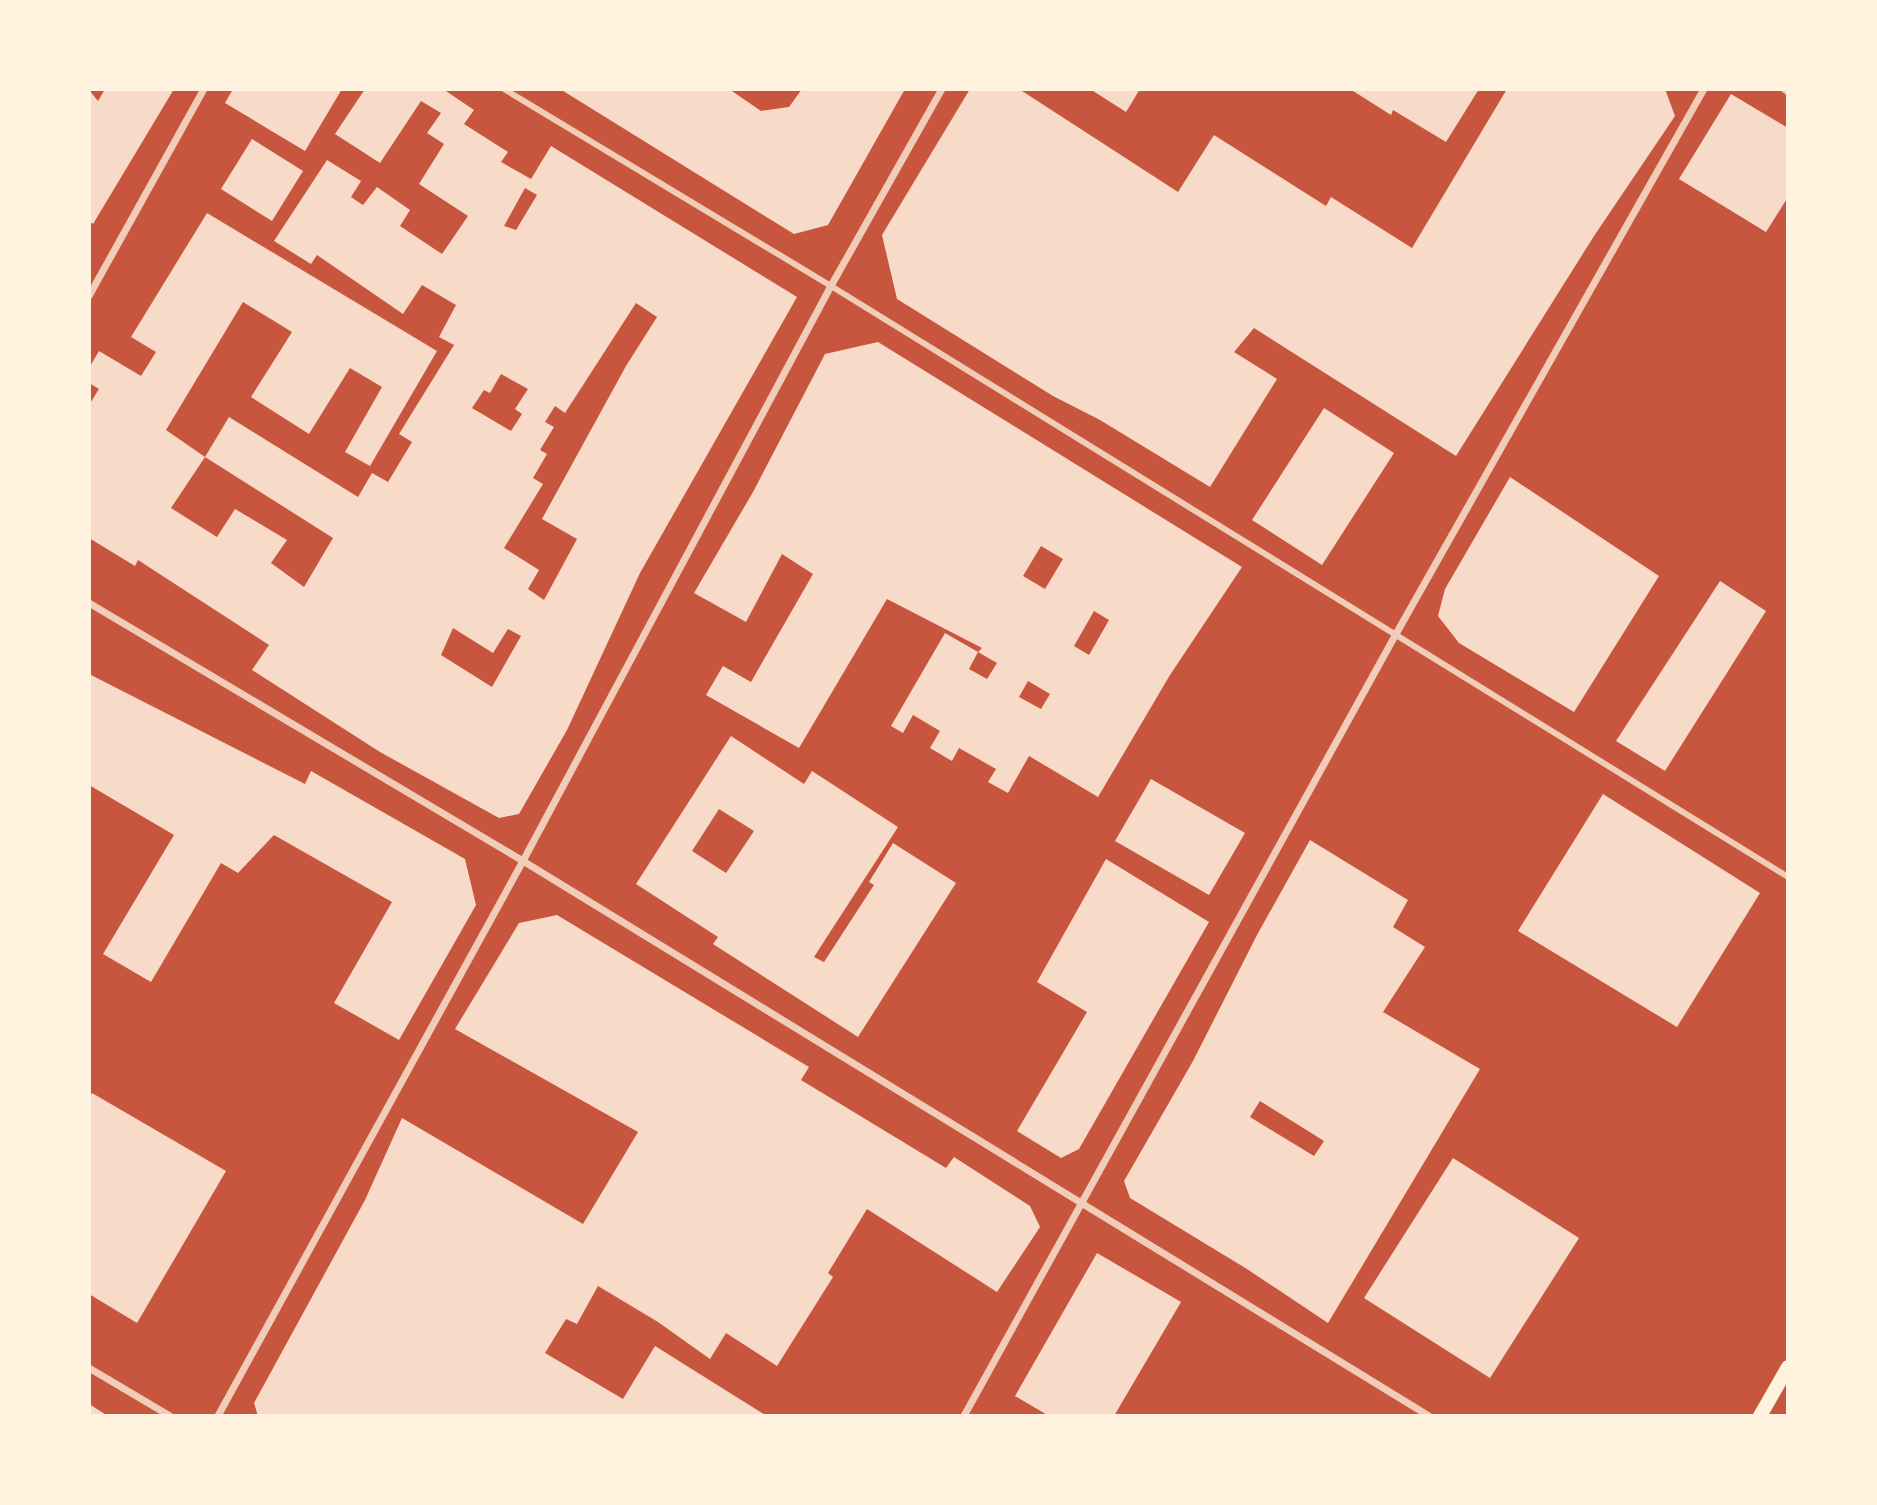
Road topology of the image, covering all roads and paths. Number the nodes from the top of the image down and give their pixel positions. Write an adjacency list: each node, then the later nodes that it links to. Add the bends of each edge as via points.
1 (204, 89): 6 (street)
2 (505, 89): 5 (street)
3 (942, 89): 5 (street)
4 (1704, 89): 8 (street)
5 (831, 286): 8 (street); 9 (street)
6 (89, 296)
7 (89, 603): 9 (street)
8 (1396, 634): 10 (street); 11 (street)
9 (523, 862): 11 (street); 15 (street)
10 (1788, 877)
11 (1082, 1201): 16 (street); 17 (street)
12 (1788, 1367): 18 (main road)
13 (89, 1368): 14 (street)
14 (170, 1416)
15 (218, 1416)
16 (964, 1416)
17 (1429, 1416)
18 (1760, 1416)

